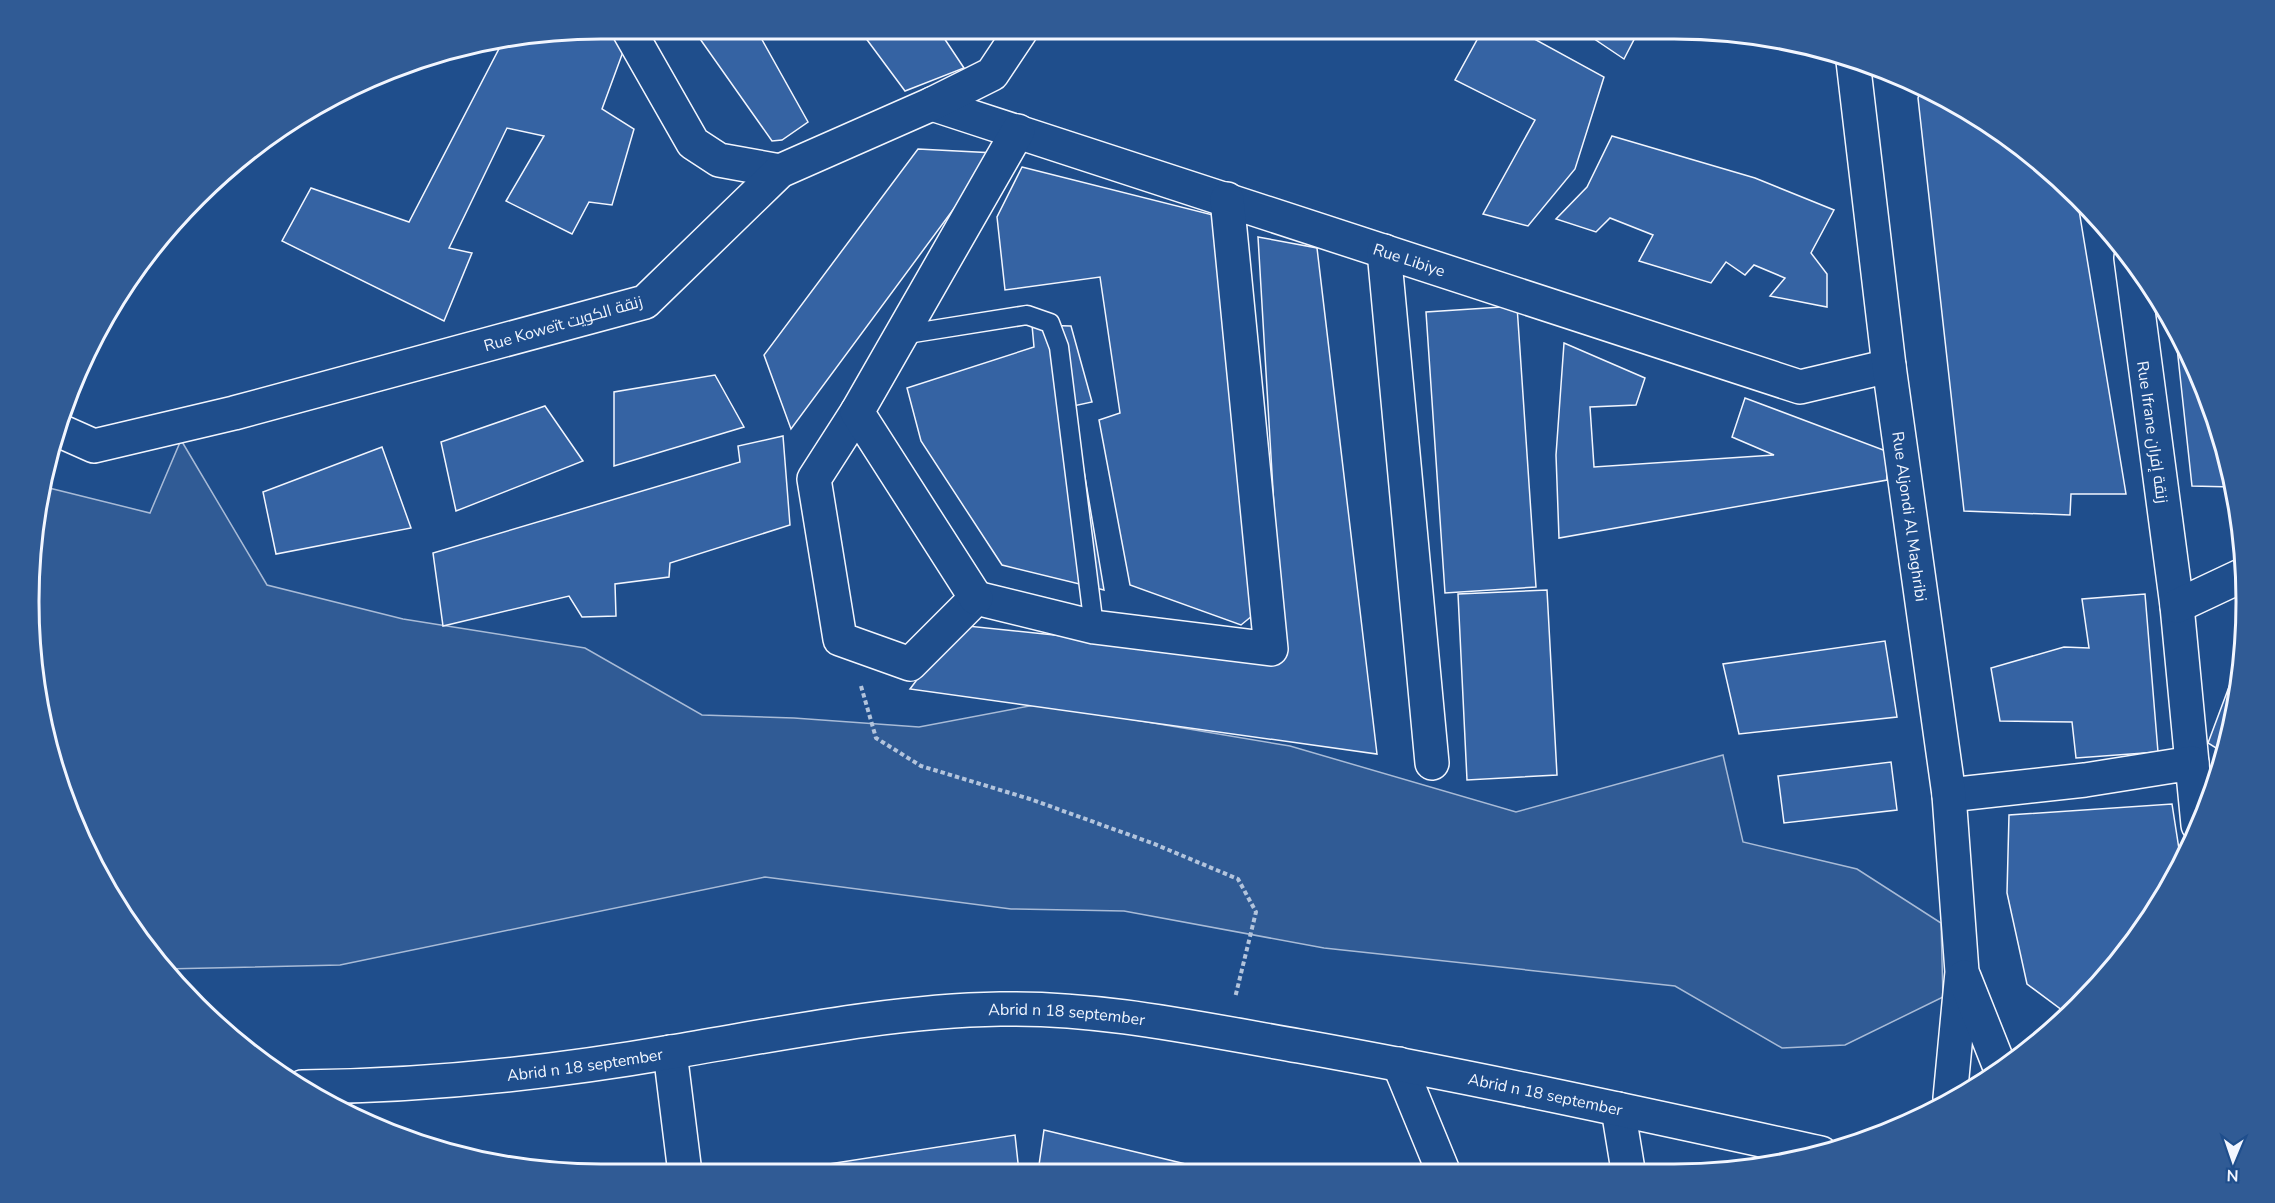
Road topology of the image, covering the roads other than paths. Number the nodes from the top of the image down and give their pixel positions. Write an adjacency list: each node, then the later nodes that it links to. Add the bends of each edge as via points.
1 (634, 39): 6 (street, via 693,143 719,160)
2 (1015, 39): 4 (street, Rue Koweït زنقة الكويت, via 992,74)
3 (1854, 69): 11 (street, Rue Aljondi Al Maghribi)
4 (932, 104): 5 (street, Rue Libiye); 6 (street, Rue Koweït زنقة الكويت)
5 (1018, 131): 7 (street, Rue Libiye); 10 (street)
6 (780, 171): 13 (street, Rue Koweït زنقة الكويت, via 645,302 234,413 94,446)
7 (1227, 199): 8 (street, Rue Libiye); 17 (street, via 1271,649)
8 (1384, 251): 11 (street, Rue Libiye, via 1800,387); 18 (street)
9 (2134, 279): 16 (street, Rue Ifrane زنقة إفران)
10 (901, 335): 12 (street); 17 (lane, via 1027,315 1050,323 1059,347)
11 (1889, 366): 20 (street, Rue Aljondi Al Maghribi)
12 (857, 412): 15 (street); 15 (street, via 814,479 840,639 910,664)
13 (65, 433)
14 (2235, 579): 16 (street)
15 (976, 598): 17 (street)
16 (2177, 606): 19 (street, Rue Ifrane زنقة إفران)
17 (1094, 627)
18 (1432, 763)
19 (2192, 763): 20 (street); 21 (street, Rue Ifrane زنقة إفران)
20 (1949, 795): 22 (street, Rue Aljondi Al Maghribi)
21 (2196, 808)
22 (1962, 972): 24 (street, Rue Aljondi Al Maghribi); 27 (street, Rue Aljondi Al Maghribi)
23 (670, 1052): 25 (street, Abrid n 18 september, via 864,1021 999,1009 1071,1010); 26 (street, Abrid n 18 september, via 515,1075); 30 (street)
24 (1997, 1061)
25 (1399, 1064): 28 (street, Abrid n 18 september); 31 (street)
26 (317, 1087)
27 (1951, 1091)
28 (1618, 1109): 29 (street, Abrid n 18 september); 32 (street)
29 (1802, 1149)
30 (684, 1164)
31 (1440, 1164)
32 (1627, 1164)

